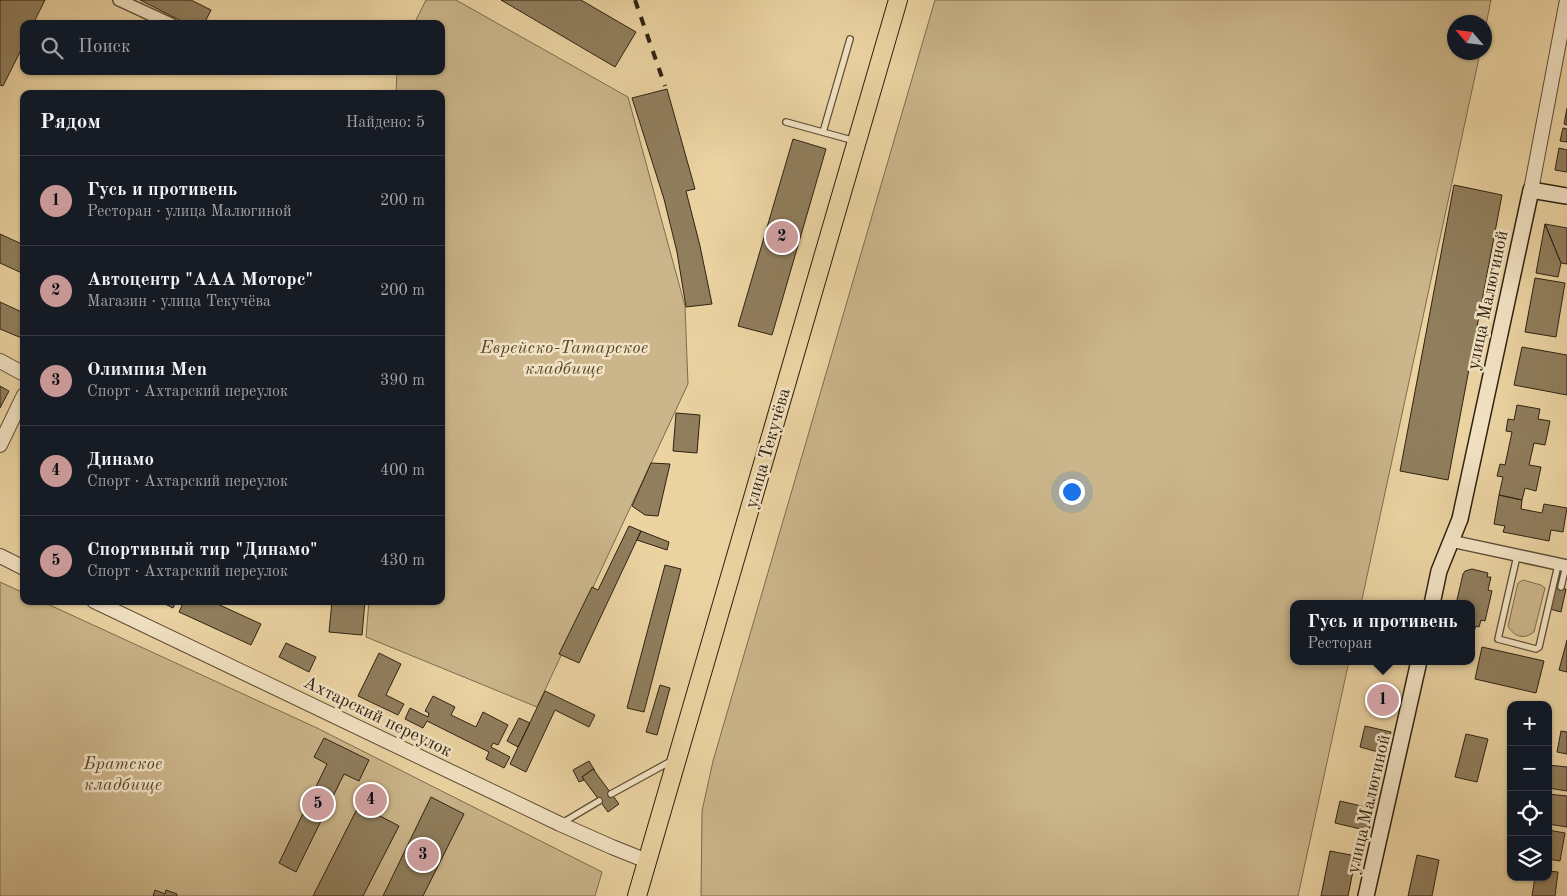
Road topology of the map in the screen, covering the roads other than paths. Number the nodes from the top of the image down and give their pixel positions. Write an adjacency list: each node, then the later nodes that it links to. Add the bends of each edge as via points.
1 (119, 0): 4 (street)
2 (898, 0): 8 (main road, улица Текучёва)
3 (1567, 0): 9 (street, улица Малюгиной)
4 (162, 20)
5 (850, 39): 7 (lane)
6 (786, 122): 7 (lane)
7 (823, 132): 8 (lane)
8 (857, 141): 24 (main road, улица Текучёва)
9 (1531, 190): 10 (main road); 15 (main road, улица Малюгиной, via 1460,519)
10 (1567, 196)
11 (0, 361): 12 (street)
12 (20, 372)
13 (20, 403): 14 (street)
14 (0, 445)
15 (1451, 541): 17 (street); 21 (main road, улица Малюгиной, via 1439,571)
16 (0, 556): 18 (street)
17 (1517, 556): 19 (street); 19 (lane, via 1498,639 1536,649)
18 (20, 566)
19 (1564, 566): 20 (lane)
20 (1560, 587)
21 (1433, 600)
22 (102, 605): 27 (street, Ахтарский переулок)
23 (1418, 665): 30 (main road, улица Малюгиной)
24 (677, 758): 25 (lane); 28 (main road, улица Текучёва)
25 (611, 794)
26 (599, 801): 27 (lane)
27 (560, 824): 28 (street, Ахтарский переулок)
28 (647, 861): 29 (main road, улица Текучёва)
29 (637, 896)
30 (1366, 896)

